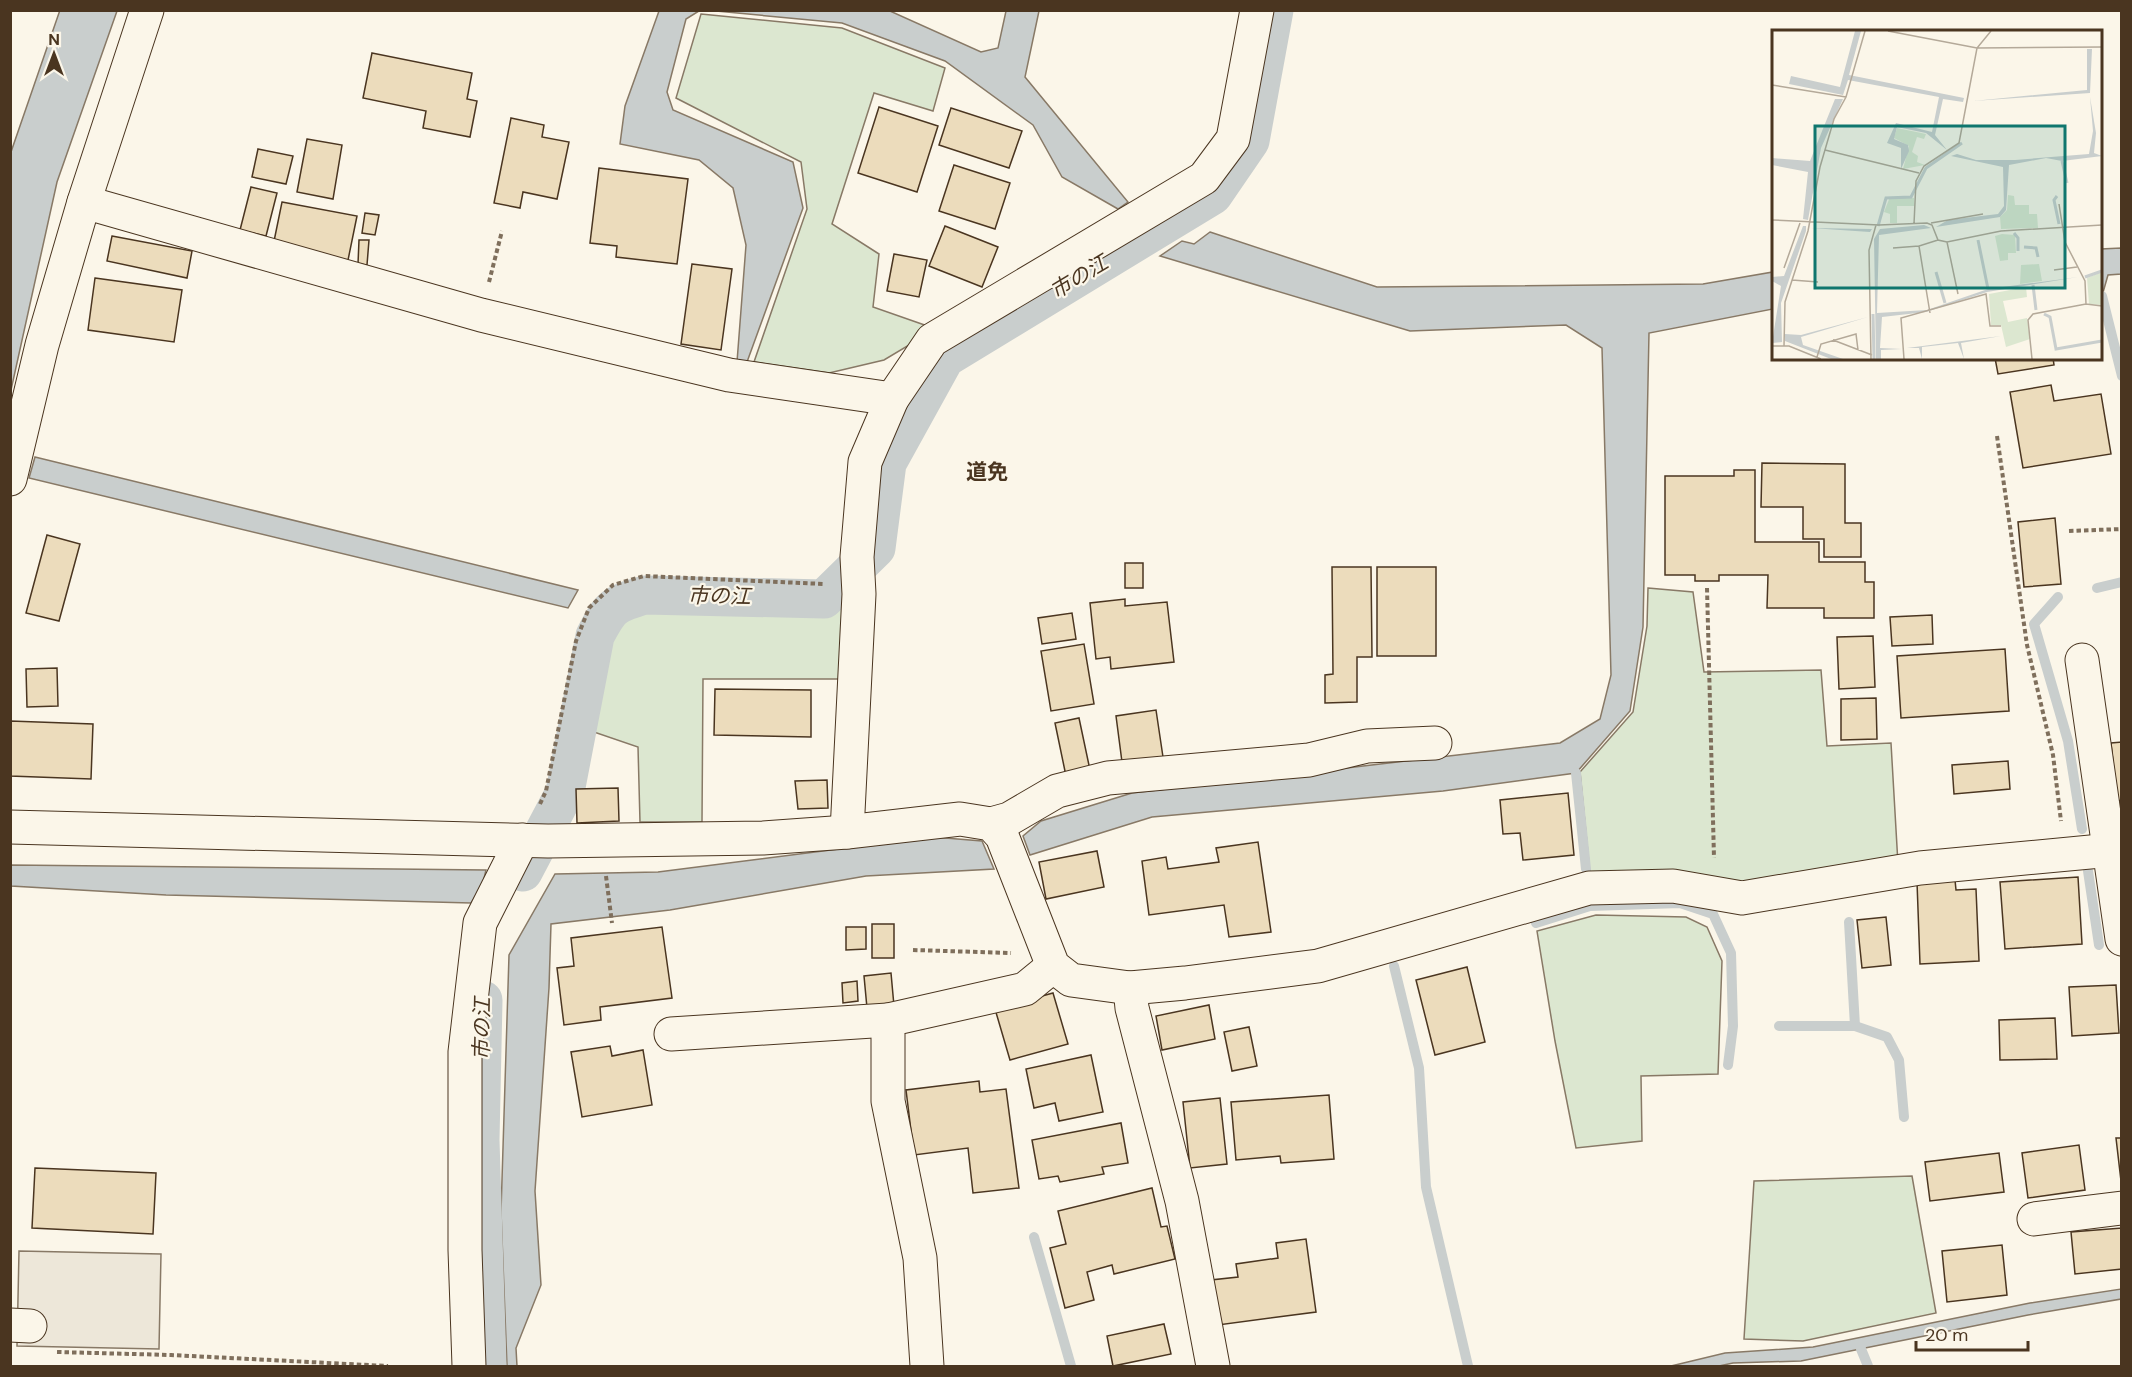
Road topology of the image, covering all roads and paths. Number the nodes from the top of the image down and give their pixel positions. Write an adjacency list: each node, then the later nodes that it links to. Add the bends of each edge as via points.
1 (147, 10): 3 (street)
2 (1257, 10): 6 (street, via 1233,139 1204,178 932,340)
3 (84, 202): 5 (street); 8 (street, via 42,345)
4 (502, 231): 5 (path)
5 (481, 315): 6 (street, via 729,375)
6 (892, 399): 11 (street, via 865,462)
7 (1997, 436): 21 (path, via 2026,645 2053,755)
8 (10, 478)
9 (2121, 530): 10 (path)
10 (2070, 531)
11 (848, 574): 17 (street); 18 (path, via 644,576 613,585 589,608 576,641)
12 (1707, 588): 22 (path)
13 (2082, 660): 20 (street)
14 (1435, 743): 15 (street, via 1367,746 1309,760 1108,778 1057,791 1009,819)
15 (991, 824): 17 (street, via 960,819); 26 (street, via 1002,836)
16 (10, 827): 18 (street)
17 (847, 832): 19 (street)
18 (535, 840): 19 (street); 34 (street, via 480,923 465,1052)
19 (601, 840): 23 (path)
20 (2115, 850): 21 (street); 24 (street)
21 (2064, 854): 22 (street, via 1920,868 1742,898)
22 (1714, 892): 27 (street, via 1673,886 1589,888 1318,966)
23 (612, 923)
24 (2121, 939)
25 (913, 950): 26 (path)
26 (1051, 960): 27 (street, via 1071,980); 28 (street, via 1025,989)
27 (1130, 988): 36 (street, via 1182,1201)
28 (888, 1020): 29 (street); 35 (street, via 888,1101 920,1258)
29 (671, 1034)
30 (2121, 1208): 31 (street)
31 (2034, 1219)
32 (56, 1352): 33 (path)
33 (388, 1366)
34 (469, 1366)
35 (927, 1366)
36 (1213, 1366)

